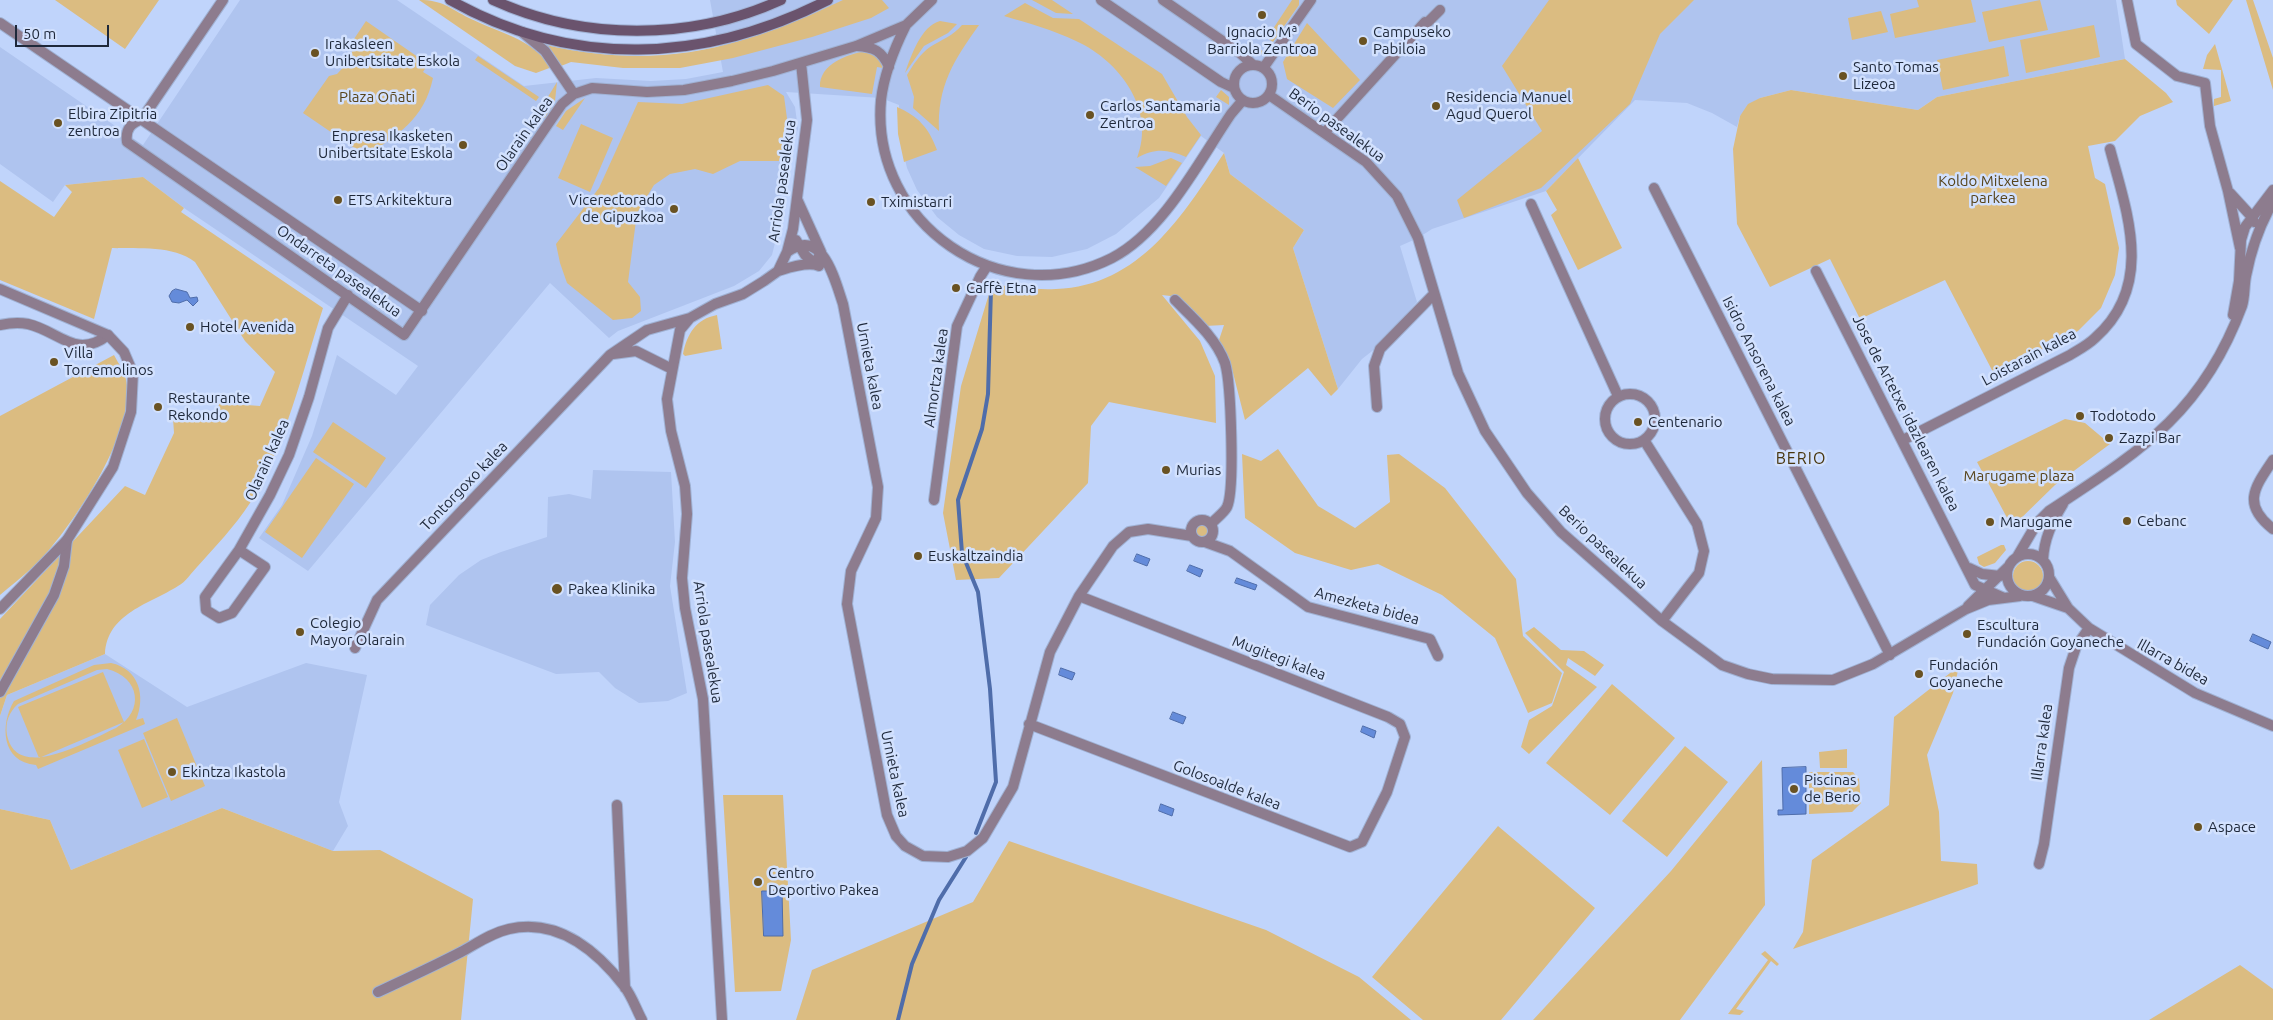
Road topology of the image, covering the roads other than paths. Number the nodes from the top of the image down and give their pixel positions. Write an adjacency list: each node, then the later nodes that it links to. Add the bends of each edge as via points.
1 (224, 0): 24 (street)
2 (450, 0): 14 (main road, via 472,13)
3 (493, 0): 4 (main road, via 554,21 621,31 688,28 728,19)
4 (781, 0)
5 (828, 0): 14 (main road, via 767,27 690,47 623,50 550,40)
6 (932, 0): 13 (street)
7 (1101, 0): 20 (street)
8 (1162, 0): 17 (street)
9 (1311, 0): 19 (street)
10 (2127, 0): 29 (street, via 2136,44 2177,76 2205,83 2210,126)
11 (1440, 10): 25 (street, via 1425,22)
12 (0, 23): 24 (street, Ondarreta pasealekua)
13 (906, 25): 15 (street, Olarain kalea); 18 (street)
14 (522, 32): 21 (street, via 545,51)
15 (856, 46): 16 (street, Olarain kalea); 18 (street, via 872,47 880,52)
16 (801, 63): 21 (street, Olarain kalea, via 684,90 647,92 592,88); 30 (street, Arriola pasealekua, via 807,120)
17 (1252, 64): 19 (street); 20 (street, via 1238,72)
18 (888, 67): 41 (street, via 881,98 882,130 887,160 900,191 937,237)
19 (1264, 67): 22 (street, via 1272,82)
20 (1234, 88): 23 (street)
21 (574, 94): 49 (street, Olarain kalea, via 562,104)
22 (1269, 95): 23 (street, via 1254,103); 25 (street, Berio pasealekua)
23 (1243, 100): 41 (street, via 1157,221 1130,247 1091,267 1070,272 1019,274)
24 (142, 119): 47 (street, Ondarreta pasealekua, via 133,122 126,133 126,142); 49 (street, Ondarreta pasealekua)
25 (1325, 132): 46 (street, Berio pasealekua, via 1366,162 1397,196 1418,238)
26 (2110, 149): 59 (street, Loistarain kalea, via 2130,221 2133,261 2128,286 2113,318 2095,338 2070,355)
27 (1654, 188): 86 (street, Isidro Ansorena kalea)
28 (2273, 190): 33 (street)
29 (2228, 191): 33 (street); 37 (street)
30 (797, 198): 34 (street, Arriola pasealekua); 39 (street, Urnieta kalea)
31 (2273, 202): 35 (street)
32 (1531, 204): 56 (street)
33 (2252, 217): 35 (street); 37 (street, via 2245,227)
34 (793, 229): 36 (street); 38 (street, Arriola pasealekua)
35 (2257, 234): 51 (street, via 2251,251 2243,304)
36 (797, 245): 38 (street); 39 (street, via 808,244); 40 (street)
37 (2240, 248): 51 (street)
38 (787, 252): 43 (street, Arriola pasealekua)
39 (821, 252): 40 (street); 44 (street, Urnieta kalea)
40 (815, 264): 43 (street); 44 (street)
41 (987, 266): 61 (street, Almortza kalea, via 958,326)
42 (1816, 271): 59 (street, Jose de Artetxe idazlearen kalea)
43 (778, 272): 50 (street, via 743,294)
44 (836, 282): 89 (street, Urnieta kalea, via 878,487 876,518 851,571 847,604 887,816 896,836 913,851 934,858 967,851 983,838 1013,787)
45 (0, 289): 53 (street)
46 (1434, 294): 57 (street, via 1380,349 1374,366); 83 (street, Berio pasealekua, via 1458,373 1485,431 1527,493 1561,532)
47 (348, 295): 49 (street, Ondarreta pasealekua, via 404,335); 68 (street, Olarain kalea, via 328,328 289,455)
48 (1175, 300): 63 (street, via 1207,333 1225,363 1232,476 1227,507)
49 (422, 311)
50 (690, 318): 54 (street, Tontorgoxo kalea, via 647,330); 55 (street, Arriola pasealekua, via 680,330)
51 (2234, 324): 62 (street, via 2215,366 2180,413 2143,447)
52 (0, 325): 53 (street, via 27,324 69,343 86,346 97,344)
53 (108, 335): 66 (street, via 124,352 133,373 131,412 113,467)
54 (610, 355): 55 (street, via 636,351); 85 (street, Tontorgoxo kalea, via 377,600)
55 (672, 368): 97 (street, Arriola pasealekua, via 668,415 685,486 687,514 683,585 703,699)
56 (1618, 396): 58 (street, via 1641,396 1651,406 1655,421); 58 (street, via 1606,414 1607,429 1619,441)
57 (1377, 408)
58 (1644, 440): 83 (street, via 1697,524 1704,551 1699,573)
59 (1903, 440): 72 (street, Jose de Artetxe idazlearen kalea)
60 (2273, 460): 64 (street, via 2255,487 2254,498 2259,517)
61 (934, 500)
62 (2066, 500): 69 (street, via 2037,524); 70 (street, via 2048,531)
63 (1211, 524): 65 (street, via 1197,521 1191,529); 67 (street, via 1212,535)
64 (2273, 528)
65 (1192, 536): 67 (street, Amezketa bidea); 76 (street, Urnieta kalea, via 1148,529 1129,532 1113,546)
66 (67, 540): 81 (street); 88 (street, via 64,566 54,595)
67 (1205, 542): 87 (street, Amezketa bidea, via 1230,551 1308,607 1430,639)
68 (239, 550): 68 (street, Olarain kalea, via 266,567 232,613 219,618 206,610 206,597)
69 (2017, 557): 70 (street, via 2031,554); 71 (street)
70 (2043, 560): 74 (street)
71 (2008, 567): 73 (street, Berio pasealekua); 77 (street, via 2006,574 2010,587)
72 (1969, 568): 73 (street, via 1982,574); 75 (street, Jose de Artetxe idazlearen kalea, via 1976,585)
73 (2000, 576): 75 (street, Berio pasealekua)
74 (2049, 577): 78 (street, via 2044,589); 80 (street, Illarra bidea)
75 (1983, 590): 79 (street); 82 (street, Berio pasealekua)
76 (1079, 596): 89 (street, Urnieta kalea, via 1050,652); 91 (street, Mugitegi kalea, via 1400,724 1405,737)
77 (2020, 596): 78 (street); 79 (street, Berio pasealekua)
78 (2033, 596): 80 (street, Illarra bidea)
79 (2002, 597): 82 (street, Berio pasealekua)
80 (2068, 608): 84 (street, Illarra bidea)
81 (0, 609)
82 (1966, 609): 86 (street, Berio pasealekua)
83 (1662, 622): 86 (street, Berio pasealekua, via 1722,665 1772,680 1833,680)
84 (2088, 628): 90 (street, Illarra bidea, via 2196,693); 93 (street, Illarra kalea, via 2076,647 2069,668)
85 (355, 648)
86 (1890, 655)
87 (1438, 656)
88 (0, 692)
89 (1029, 724): 91 (street, Golosoalde kalea, via 1350,847 1362,842)
90 (2273, 726)
91 (1387, 792)
92 (617, 805): 94 (street)
93 (2039, 864)
94 (626, 988): 95 (street, via 598,956 580,942 560,932 537,927 509,929 486,937); 96 (street)
95 (378, 992)
96 (642, 1020)
97 (722, 1020)

